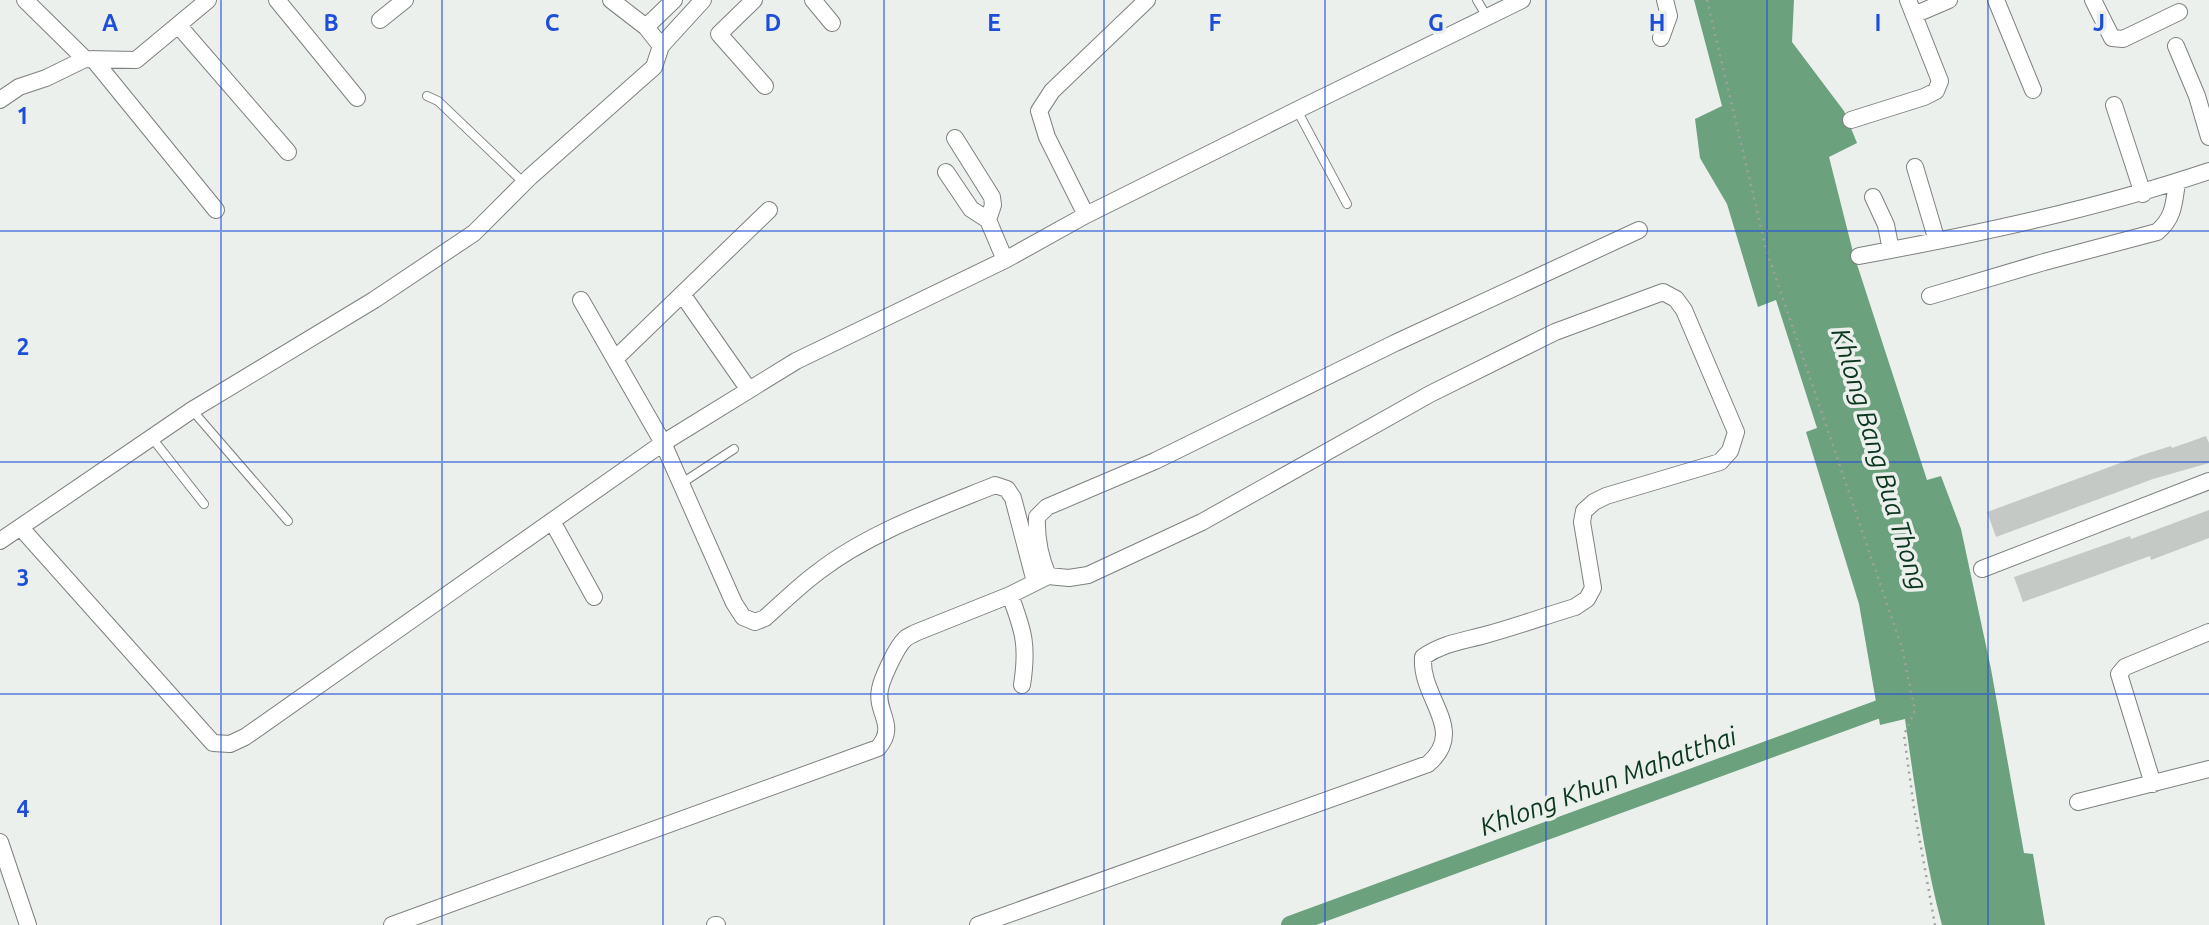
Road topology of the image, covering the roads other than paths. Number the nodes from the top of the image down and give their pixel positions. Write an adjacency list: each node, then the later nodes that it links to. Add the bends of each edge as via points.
1 (24, 0): 27 (street)
2 (208, 0): 22 (street)
3 (276, 0): 31 (street)
4 (405, 0): 20 (street)
5 (611, 0): 23 (street)
6 (674, 0): 23 (street)
7 (703, 0): 25 (street)
8 (754, 0): 28 (street, via 719,34)
9 (813, 0): 21 (street)
10 (1147, 0): 49 (street, via 1052,91 1039,111)
11 (1477, 0): 19 (lane)
12 (1522, 0): 19 (street)
13 (1665, 0): 24 (street, via 1670,16)
14 (1949, 0): 17 (street)
15 (1996, 0): 29 (street)
16 (2093, 0): 18 (street, via 2112,38 2123,38)
17 (1911, 8): 35 (street, via 1940,81 1936,91)
18 (2179, 12)
19 (1488, 17): 34 (street)
20 (380, 20)
21 (832, 23)
22 (178, 25): 27 (street, via 135,60); 38 (street)
23 (646, 27): 25 (street)
24 (1661, 38)
25 (661, 46): 43 (street, via 654,67)
26 (2176, 46): 36 (street)
27 (89, 59): 32 (street, via 19,87); 47 (street)
28 (765, 86)
29 (2033, 90)
30 (427, 96): 43 (lane, via 438,101)
31 (357, 98)
32 (0, 100)
33 (2114, 105): 44 (street)
34 (1297, 110): 46 (lane); 49 (street)
35 (1850, 120)
36 (2209, 137)
37 (955, 138): 50 (street, via 992,197)
38 (288, 152)
39 (1914, 167): 52 (street)
40 (2209, 171): 42 (street)
41 (946, 172): 50 (street, via 971,209)
42 (2177, 182): 44 (street); 57 (street, via 2174,209 2157,232)
43 (524, 183): 61 (street, via 474,233 374,300)
44 (2143, 194): 52 (street)
45 (1873, 197): 53 (street)
46 (1347, 204)
47 (216, 210)
48 (769, 210): 56 (street)
49 (1086, 215): 55 (street)
50 (988, 220): 55 (street)
51 (1639, 230): 73 (street, via 1155,461 1047,507 1037,517)
52 (1937, 241): 53 (street)
53 (1891, 250): 54 (street)
54 (1860, 256)
55 (1004, 260): 60 (street, via 796,361)
56 (682, 294): 59 (street); 60 (street)
57 (1930, 296)
58 (581, 300): 59 (street)
59 (616, 358): 63 (street)
60 (749, 390): 63 (street)
61 (192, 410): 62 (street); 68 (lane)
62 (152, 438): 67 (lane); 70 (street)
63 (663, 443): 66 (street); 69 (street)
64 (734, 449): 66 (lane)
65 (2209, 481): 72 (street)
66 (682, 483): 73 (street, via 734,603 743,617 755,622 819,571 868,541 995,485 1007,489 1013,498)
67 (204, 504)
68 (288, 521)
69 (552, 521): 70 (street, via 230,744 213,743); 75 (street)
70 (21, 528): 71 (street)
71 (0, 541)
72 (1982, 569)
73 (1042, 579): 74 (street); 85 (street, via 1088,575 1202,522 1430,394 1555,332 1663,292 1684,310 1736,432 1720,463 1606,496 1584,511 1593,588 1587,599 1575,607 1453,642 1423,657 1422,671 1446,734 1439,754 1428,764)
74 (1010, 595): 77 (street, via 1025,635); 84 (street, via 905,639 880,689 887,730 878,748)
75 (594, 597)
76 (2209, 632): 79 (street, via 2125,667 2119,674)
77 (1022, 685)
78 (2209, 769): 79 (street)
79 (2153, 784): 80 (street)
80 (2078, 802)
81 (0, 842): 82 (street)
82 (4, 866): 83 (street)
83 (28, 925)
84 (393, 925)
85 (978, 925)

